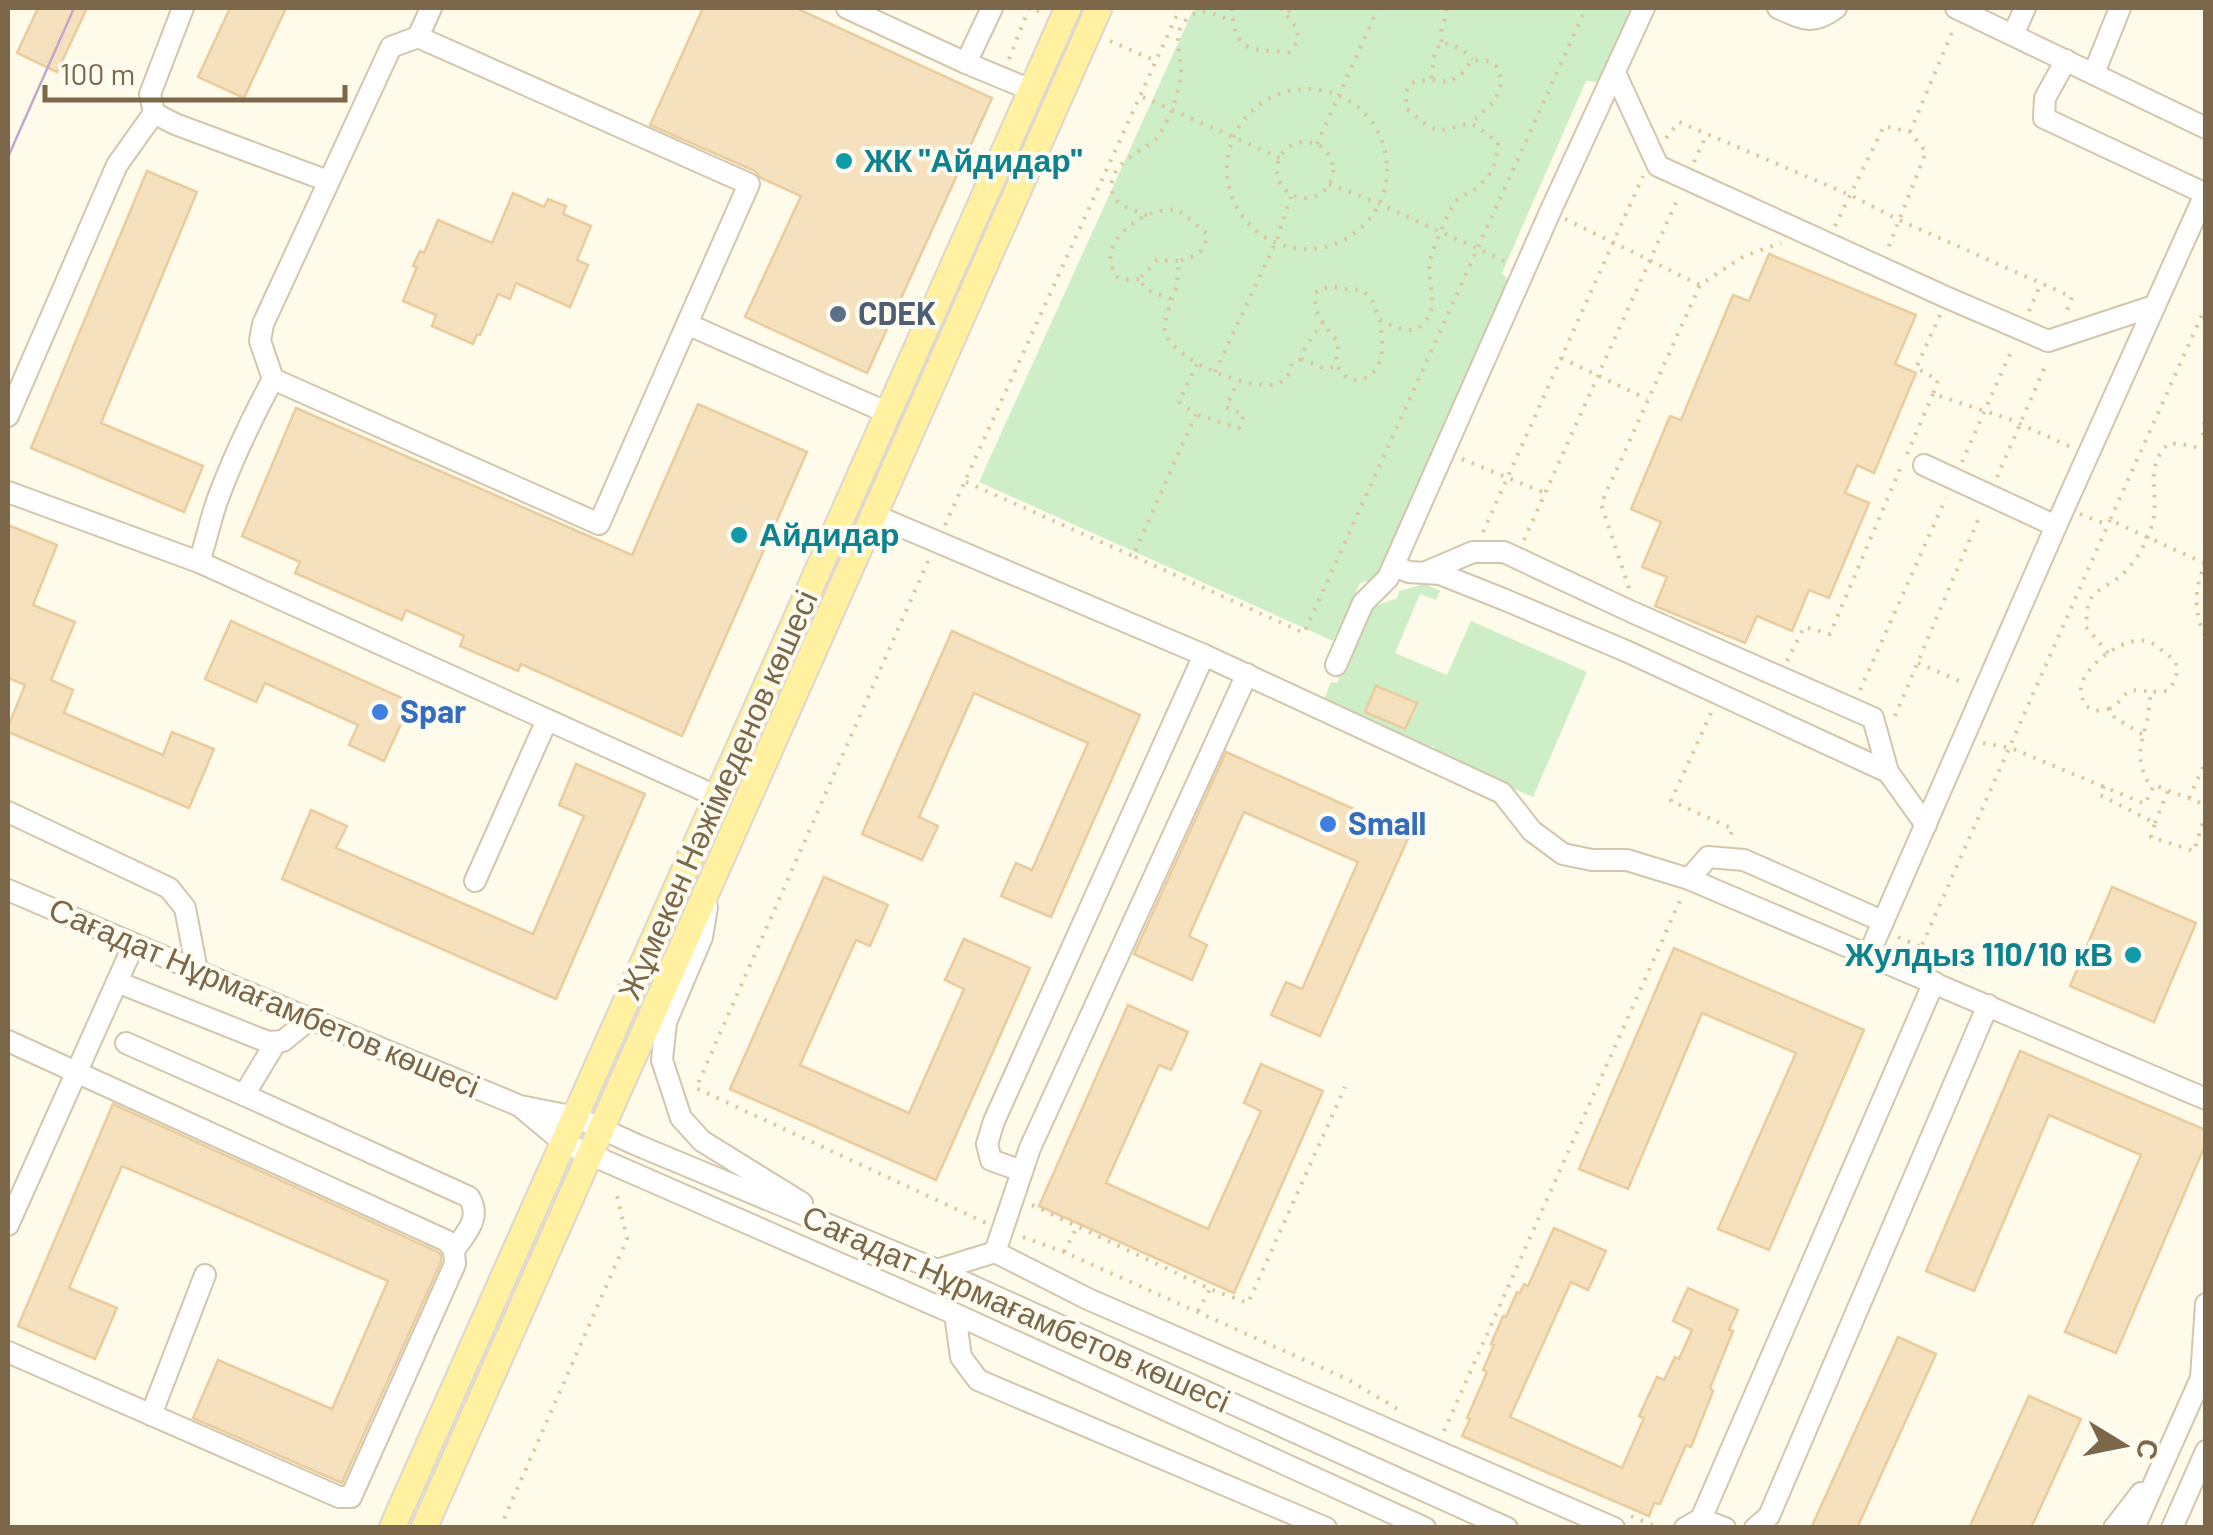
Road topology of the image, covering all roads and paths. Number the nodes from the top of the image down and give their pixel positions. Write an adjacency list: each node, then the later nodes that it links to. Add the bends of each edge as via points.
1 (183, 8): 38 (street, via 150,94)
2 (431, 8): 24 (street)
3 (848, 8): 29 (street)
4 (992, 8): 29 (street)
5 (1029, 8): 32 (path)
6 (1068, 8): 34 (main road, Жұмекен Нәжімеденов көшесі)
7 (1180, 8): 28 (path)
8 (1232, 8): 22 (path)
9 (1281, 8): 20 (path)
10 (1292, 8): 20 (path)
11 (1378, 8): 36 (path)
12 (1446, 8): 25 (path)
13 (1586, 8): 62 (path)
14 (1644, 8): 30 (street)
15 (1778, 8): 16 (street, via 1802,18 1821,18)
16 (1836, 8)
17 (2025, 8): 23 (street)
18 (2120, 8): 31 (street)
19 (1959, 9): 23 (street); 41 (path)
20 (1286, 14): 22 (path, via 1298,30 1289,52 1252,50)
21 (1093, 19): 28 (path); 105 (main road, Жұмекен Нәжімеденов көшесі)
22 (1232, 22): 37 (path, via 1206,10 1184,22)
23 (2014, 35): 27 (street)
24 (418, 37): 48 (street, via 391,47); 76 (street, via 749,184)
25 (1442, 42): 26 (path); 33 (path)
26 (1472, 60): 33 (path, via 1450,82); 39 (path, via 1489,61 1502,81 1495,101)
27 (2066, 60): 31 (street); 50 (street, via 2045,98 2044,118)
28 (1156, 61): 35 (path)
29 (966, 63): 32 (street)
30 (1615, 72): 45 (street); 54 (street)
31 (2094, 73): 40 (street)
32 (1001, 78): 34 (street)
33 (1431, 79): 39 (path, via 1411,83 1406,108 1438,132)
34 (1031, 90): 90 (main road, Жұмекен Нәжімеденов көшесі)
35 (1141, 96): 37 (path); 101 (path)
36 (1340, 96): 43 (path, via 1296,89 1269,98); 44 (path); 53 (path, via 1373,122 1385,149)
37 (1172, 110): 43 (path); 55 (path, via 1157,138 1130,157 1112,182 1122,206)
38 (154, 113): 48 (street); 93 (street, via 117,165)
39 (1471, 123): 57 (path, via 1498,142 1497,161 1491,174 1456,201)
40 (2206, 128)
41 (1910, 132): 52 (path, via 1884,126); 56 (path, via 1926,152)
42 (1707, 134): 45 (path, via 1678,122); 47 (path); 52 (path)
43 (1232, 137): 46 (path); 59 (path, via 1232,197 1247,222)
44 (1317, 144): 46 (path, via 1294,144); 49 (path, via 1332,161)
45 (1653, 155): 47 (street, via 1658,166); 60 (path)
46 (1280, 158): 51 (path, via 1279,178)
47 (1686, 179): 61 (street); 63 (path)
48 (328, 181): 85 (street, via 264,324 260,341)
49 (1329, 184): 51 (path, via 1312,197); 53 (path)
50 (2205, 193): 72 (street)
51 (1292, 194): 59 (path)
52 (1850, 195): 56 (path); 61 (path)
53 (1380, 204): 57 (path); 59 (path, via 1360,230 1338,243 1314,249)
54 (1550, 212): 60 (path); 66 (street)
55 (1147, 216): 64 (path, via 1177,209 1207,234 1198,255); 67 (path, via 1123,232 1110,262 1122,279)
56 (1899, 220): 65 (path); 68 (path)
57 (1441, 231): 62 (path); 74 (path, via 1429,264 1433,289 1426,321 1406,330)
58 (1789, 240): 69 (path, via 1744,256)
59 (1276, 242): 83 (path)
60 (1614, 242): 63 (path); 79 (path)
61 (1827, 242): 65 (street)
62 (1477, 248): 66 (path); 111 (path, via 1304,633)
63 (1650, 259): 69 (path); 84 (path)
64 (1179, 261): 67 (path, via 1156,260); 71 (path)
65 (1881, 266): 70 (street)
66 (1525, 270): 115 (street)
67 (1139, 280): 71 (path)
68 (2040, 283): 77 (path); 78 (path, via 2072,297)
69 (1700, 284): 88 (path)
70 (1948, 298): 77 (street); 87 (path, via 1916,368 1938,380)
71 (1172, 299): 81 (path, via 1164,330)
72 (2154, 306): 78 (street); 96 (street)
73 (2206, 306): 107 (path)
74 (1380, 320): 75 (path, via 1363,290 1330,286 1317,292 1313,304); 82 (path, via 1382,348 1370,375 1348,379)
75 (1324, 322): 80 (path); 82 (path, via 1339,344)
76 (687, 324): 85 (street, via 599,524); 90 (street)
77 (2020, 330): 78 (street); 89 (path)
78 (2057, 338): 94 (path)
79 (1561, 358): 84 (path); 99 (path)
80 (1302, 359): 82 (path); 86 (path, via 1292,362 1282,382)
81 (1196, 364): 83 (path); 92 (path, via 1179,402)
82 (1337, 368)
83 (1215, 372): 86 (path)
84 (1598, 377): 88 (path); 103 (path)
85 (273, 380): 113 (street, via 230,469)
86 (1238, 381): 92 (path, via 1226,407 1244,415 1238,428)
87 (1933, 394): 89 (path); 124 (path, via 1830,634 1804,627)
88 (1648, 399): 117 (path, via 1601,504)
89 (1985, 411): 94 (path); 100 (path)
90 (888, 412): 140 (main road, Жұмекен Нәжімеденов көшесі)
91 (2206, 412): 95 (path)
92 (1196, 414): 111 (path)
93 (8, 416)
94 (2020, 424): 96 (path); 104 (path)
95 (2205, 452): 108 (path, via 2177,442 2161,450)
96 (2089, 456): 106 (street)
97 (1460, 458): 99 (path)
98 (1924, 465): 100 (street)
99 (1507, 478): 103 (path); 110 (path)
100 (1954, 479): 104 (street); 128 (path)
101 (966, 482): 109 (path); 111 (path)
102 (8, 492): 113 (street)
103 (1545, 493): 112 (path)
104 (1988, 495): 106 (street); 121 (path)
105 (874, 514): 109 (street); 148 (main road, Жұмекен Нәжімеденов көшесі)
106 (2060, 517): 107 (path); 125 (street)
107 (2109, 522): 108 (path); 134 (path)
108 (2146, 536): 114 (path); 119 (path, via 2132,565 2088,606 2086,628)
109 (937, 540): 120 (street); 179 (path, via 696,1088)
110 (1473, 552): 112 (street); 116 (street)
111 (1133, 556)
112 (1516, 558): 117 (street)
113 (199, 562): 130 (street)
114 (2205, 563): 118 (path, via 2196,606)
115 (1394, 566): 116 (street); 122 (street, via 1363,603)
116 (1426, 572): 127 (street)
117 (1632, 612): 124 (street)
118 (2206, 638)
119 (2108, 653): 126 (path, via 2143,640 2176,660 2175,682); 129 (path, via 2081,688 2084,704 2095,711)
120 (1204, 655): 123 (street); 174 (street, via 994,1121 986,1144 991,1160)
121 (1918, 663): 125 (path); 133 (path)
122 (1336, 665)
123 (1247, 674): 149 (street, via 1502,793 1532,830 1564,854 1628,860); 174 (street)
124 (1780, 677): 128 (street)
125 (1984, 692): 132 (street)
126 (2151, 692): 129 (path, via 2129,690); 131 (path)
127 (1720, 695): 136 (street); 147 (path, via 1671,801 1733,829 1726,843 1706,844)
128 (1852, 708): 133 (street, via 1873,718)
129 (2109, 708): 131 (path)
130 (547, 720): 140 (street); 150 (street)
131 (2142, 734): 138 (path, via 2140,770)
132 (1963, 740): 134 (path); 146 (street)
133 (1881, 748): 136 (street)
134 (2011, 748): 137 (path); 154 (path)
135 (2206, 761): 141 (path)
136 (1888, 772): 146 (street)
137 (2104, 786): 138 (path, via 2145,804); 145 (path, via 2100,795)
138 (2152, 789): 139 (path, via 2154,784)
139 (2168, 790): 141 (path); 145 (path)
140 (718, 797): 170 (main road, Жұмекен Нәжімеденов көшесі)
141 (2189, 798): 142 (path)
142 (2206, 804)
143 (8, 812): 156 (street, via 169,888 184,908)
144 (2206, 812): 145 (path, via 2194,850 2151,837)
145 (2155, 822)
146 (1926, 825): 152 (street)
147 (1708, 857): 149 (street); 152 (street, via 1744,860)
148 (714, 871): 171 (main road, Жұмекен Нәжімеденов көшесі); 181 (street, via 702,936 666,1022 662,1060 682,1118 702,1141)
149 (1689, 879): 155 (street); 194 (path)
150 (475, 880)
151 (8, 890): 153 (street, Сағадат Нұрмағамбетов көшесі)
152 (1881, 925): 154 (path); 155 (street)
153 (134, 944): 156 (street, Сағадат Нұрмағамбетов көшесі); 158 (street)
154 (1921, 947): 157 (path)
155 (1869, 954): 157 (street)
156 (196, 971): 161 (street, Сағадат Нұрмағамбетов көшесі)
157 (1910, 972): 159 (street)
158 (117, 982): 163 (street); 165 (street)
159 (1934, 982): 160 (street); 198 (street)
160 (1988, 1005): 168 (street); 207 (street, via 1769,1516)
161 (310, 1019): 163 (street); 169 (street, Сағадат Нұрмағамбетов көшесі)
162 (8, 1041): 165 (street)
163 (276, 1042): 167 (street)
164 (126, 1043): 167 (street)
165 (76, 1072): 177 (street); 180 (street)
166 (1346, 1087): 186 (path, via 1248,1303)
167 (244, 1095): 180 (street, via 468,1197 474,1220)
168 (2206, 1099)
169 (520, 1106): 170 (street, Сағадат Нұрмағамбетов көшесі); 172 (street, Сағадат Нұрмағамбетов көшесі)
170 (576, 1117): 171 (street, Сағадат Нұрмағамбетов көшесі); 172 (main road, Жұмекен Нәжімеденов көшесі)
171 (602, 1130): 173 (main road, Жұмекен Нәжімеденов көшесі); 181 (street, Сағадат Нұрмағамбетов көшесі)
172 (564, 1143): 173 (street, Сағадат Нұрмағамбетов көшесі); 199 (main road, Жұмекен Нәжімеденов көшесі)
173 (589, 1152): 189 (street, Сағадат Нұрмағамбетов көшесі); 200 (main road, Жұмекен Нәжімеденов көшесі)
174 (1022, 1170): 176 (street)
175 (616, 1191): 201 (path, via 627,1239)
176 (1014, 1196): 178 (path); 179 (street)
177 (8, 1225)
178 (1076, 1227): 183 (path); 186 (path)
179 (1003, 1230): 182 (street); 183 (path)
180 (454, 1250): 192 (street, via 455,1264 352,1498)
181 (887, 1250): 184 (street, Сағадат Нұрмағамбетов көшесі)
182 (994, 1252): 184 (street); 197 (street, via 1088,1300)
183 (1064, 1252): 188 (path)
184 (937, 1270): 204 (street, Сағадат Нұрмағамбетов көшесі)
185 (204, 1275): 192 (street)
186 (1210, 1289): 188 (path)
187 (2206, 1304): 191 (street)
188 (1198, 1312): 193 (path, via 1348,1380)
189 (955, 1314): 202 (street, via 961,1357 978,1380); 203 (street, Сағадат Нұрмағамбетов көшесі)
190 (8, 1352): 192 (street)
191 (2203, 1372): 196 (street)
192 (151, 1415)
193 (1411, 1417)
194 (1442, 1435)
195 (2206, 1452): 210 (street)
196 (2158, 1472): 208 (street); 209 (street)
197 (1619, 1520): 205 (path)
198 (1693, 1523): 206 (street)
199 (392, 1528)
200 (424, 1528)
201 (500, 1528)
202 (1326, 1528)
203 (1425, 1528)
204 (1507, 1528)
205 (1659, 1528)
206 (1725, 1528)
207 (1756, 1528)
208 (2114, 1528)
209 (2134, 1528)
210 (2172, 1528)

